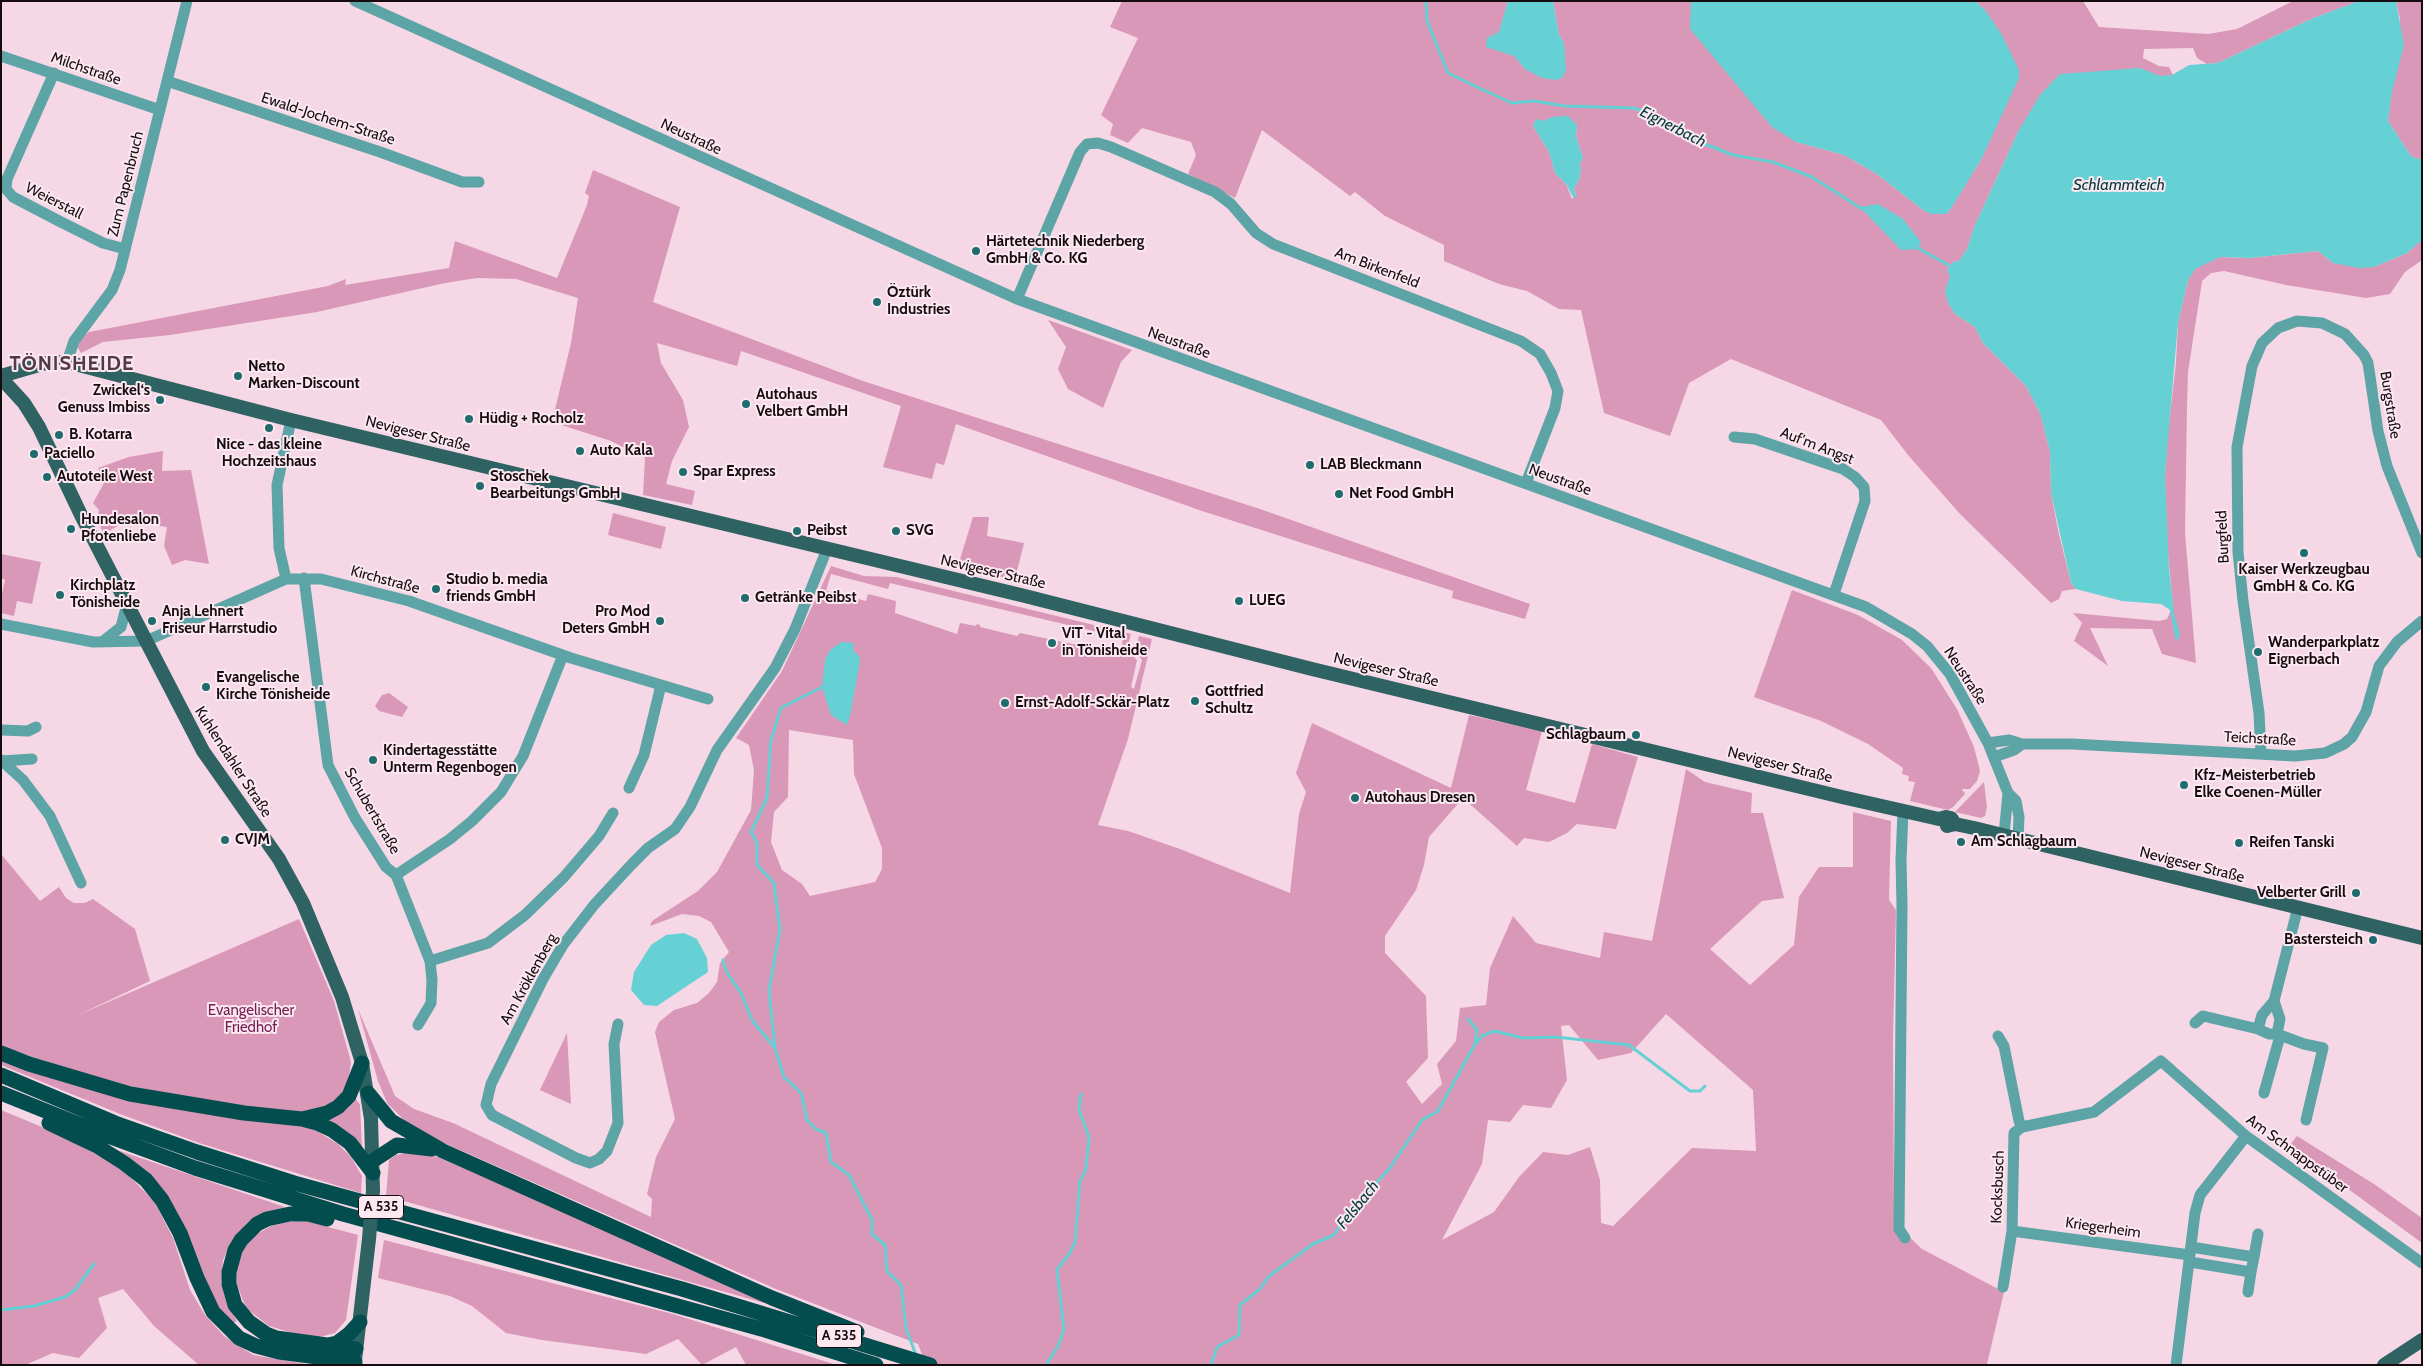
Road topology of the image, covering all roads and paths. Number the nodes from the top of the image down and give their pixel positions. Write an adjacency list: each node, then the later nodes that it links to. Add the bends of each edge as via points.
1 (187, 1): 5 (street, Zum Papenbruch)
2 (354, 1): 9 (street, Neustraße)
3 (1, 56): 4 (street, Milchstraße)
4 (54, 73): 6 (street, Milchstraße); 8 (street, Weierstall, via 7,179 6,189 13,197 59,221 103,243)
5 (167, 81): 6 (street, Zum Papenbruch); 7 (street, Ewald-Jochem-Straße, via 462,182)
6 (160, 110): 8 (street, Zum Papenbruch)
7 (479, 182)
8 (124, 249): 11 (street, Zum Papenbruch, via 112,290 74,341)
9 (1017, 299): 15 (street, Neustraße); 15 (street, Am Birkenfeld, via 1080,152 1087,144 1111,147 1215,192 1231,204 1256,233 1273,244 1521,341 1540,354 1558,391 1555,408)
10 (2278, 328): 17 (street, Burgstraße, via 2297,321 2322,323 2346,334 2364,355 2387,466); 33 (street, Burgfeld, via 2262,343 2254,360 2237,448 2238,552 2259,713)
11 (67, 362): 12 (main road, Nevigeser Straße, via 46,363); 13 (main road, Nevigeser Straße)
12 (1, 377): 21 (main road, Kuhlendahler Straße, via 24,403 39,427)
13 (290, 420): 16 (main road, Nevigeser Straße); 19 (street, via 277,485 279,548)
14 (1734, 436): 20 (street, Auf'm Angst, via 1755,439 1843,469 1864,487 1865,501)
15 (1526, 484): 20 (street, Neustraße)
16 (828, 549): 39 (main road, Nevigeser Straße); 50 (street, Am Kröklenberg, via 775,668 717,750 690,808 675,829 632,864 563,945 490,1084 486,1105 492,1115 576,1158 590,1163 599,1159 608,1151 618,1123 614,1044)
17 (2422, 553)
18 (304, 578): 19 (street, Kirchstraße); 26 (street, Kirchstraße, via 321,579 409,601); 43 (street, Schubertstraße, via 328,765 355,818 386,867)
19 (286, 579): 24 (street, Kirchstraße)
20 (1834, 594): 31 (street, Neustraße, via 1886,617 1927,646 1950,674)
21 (127, 604): 24 (main road, Kuhlendahler Straße); 25 (street, via 121,627)
22 (2422, 621): 33 (street, Teichstraße, via 2397,642 2379,666 2366,712 2352,737 2344,744 2310,756)
23 (1, 624): 25 (street, Kirchstraße)
24 (146, 641): 25 (street, Kirchstraße); 56 (main road, Kuhlendahler Straße, via 204,752 279,859 303,902 342,997)
25 (102, 642)
26 (563, 655): 27 (street, Kirchstraße); 43 (street, via 523,756 501,792 450,839)
27 (661, 685): 28 (street, Kirchstraße); 37 (street, via 644,755)
28 (708, 699)
29 (36, 727): 30 (street, via 28,731)
30 (1, 730)
31 (1988, 742): 32 (street, Teichstraße, via 2009,740); 34 (street, Neustraße)
32 (2022, 744): 33 (street, Teichstraße); 34 (street, Teichstraße)
33 (2261, 753)
34 (1994, 757): 38 (street, Neustraße)
35 (32, 759): 36 (street)
36 (2, 761): 44 (street, via 23,780 50,816)
37 (629, 788)
38 (2008, 793): 41 (street, Neustraße); 42 (street, Neustraße, via 2016,801)
39 (1904, 811): 41 (main road, Nevigeser Straße, via 1939,819 1951,818 1955,824); 70 (street, via 1899,1229)
40 (613, 813): 47 (street, via 599,836 564,877 525,915 488,943)
41 (2004, 835): 42 (main road, Nevigeser Straße)
42 (2018, 839): 45 (main road, Nevigeser Straße)
43 (396, 875): 47 (street, Schubertstraße)
44 (81, 883)
45 (2298, 907): 46 (main road, Nevigeser Straße); 48 (street)
46 (2422, 938)
47 (430, 961): 51 (street, Schubertstraße, via 431,1003)
48 (2274, 1001): 52 (street, via 2262,1015); 53 (street, via 2280,1019)
49 (2195, 1023): 52 (street, via 2203,1016)
50 (618, 1024)
51 (418, 1025)
52 (2258, 1029): 53 (street)
53 (2279, 1035): 60 (street); 62 (street, via 2322,1048)
54 (1998, 1036): 63 (street, via 2004,1046)
55 (1, 1053): 61 (highway, via 130,1094 244,1114)
56 (362, 1063): 59 (main road, Kuhlendahler Straße); 61 (highway, via 349,1096 338,1107)
57 (1, 1075): 81 (highway, A 535, via 115,1123 294,1183 768,1315)
58 (3, 1093): 67 (highway, A 535, via 195,1168); 80 (highway, via 32,1115 117,1158 146,1180 162,1200 180,1233 213,1312 239,1338 256,1346)
59 (368, 1093): 65 (highway, via 391,1121); 66 (main road, Kuhlendahler Straße)
60 (2264, 1093)
61 (302, 1119): 66 (highway, via 318,1123 342,1136)
62 (2306, 1120)
63 (2022, 1127): 64 (street, Am Schnappstüber, via 2094,1112 2161,1062); 68 (street, Kocksbusch, via 2014,1133)
64 (2246, 1136): 71 (street, via 2200,1195); 73 (street, Am Schnappstüber)
65 (443, 1150): 66 (highway, via 397,1145); 81 (highway, via 772,1298 890,1343)
66 (373, 1167): 77 (main road, Kuhlendahler Straße, bridge)
67 (387, 1224): 79 (highway, via 359,1226 308,1214 290,1214 257,1224 240,1240 235,1250 229,1284 235,1305 249,1322 276,1338); 84 (highway, A 535, via 765,1330)
68 (2012, 1230): 71 (street, Kriegerheim); 75 (street, Kocksbusch)
69 (2258, 1234): 72 (street)
70 (1904, 1238)
71 (2190, 1254): 72 (street, Kriegerheim); 74 (street, Kriegerheim); 86 (street)
72 (2254, 1257): 74 (street)
73 (2422, 1264)
74 (2251, 1272): 76 (street)
75 (2003, 1287)
76 (2248, 1292)
77 (360, 1322): 79 (highway, via 337,1343); 82 (main road, Kuhlendahler Straße)
78 (2422, 1340): 87 (main road)
79 (328, 1345): 82 (highway)
80 (313, 1356): 82 (highway); 83 (highway)
81 (910, 1358): 85 (highway, A 535)
82 (355, 1359)
83 (328, 1365)
84 (876, 1365)
85 (930, 1365)
86 (2176, 1365)
87 (2384, 1365)

